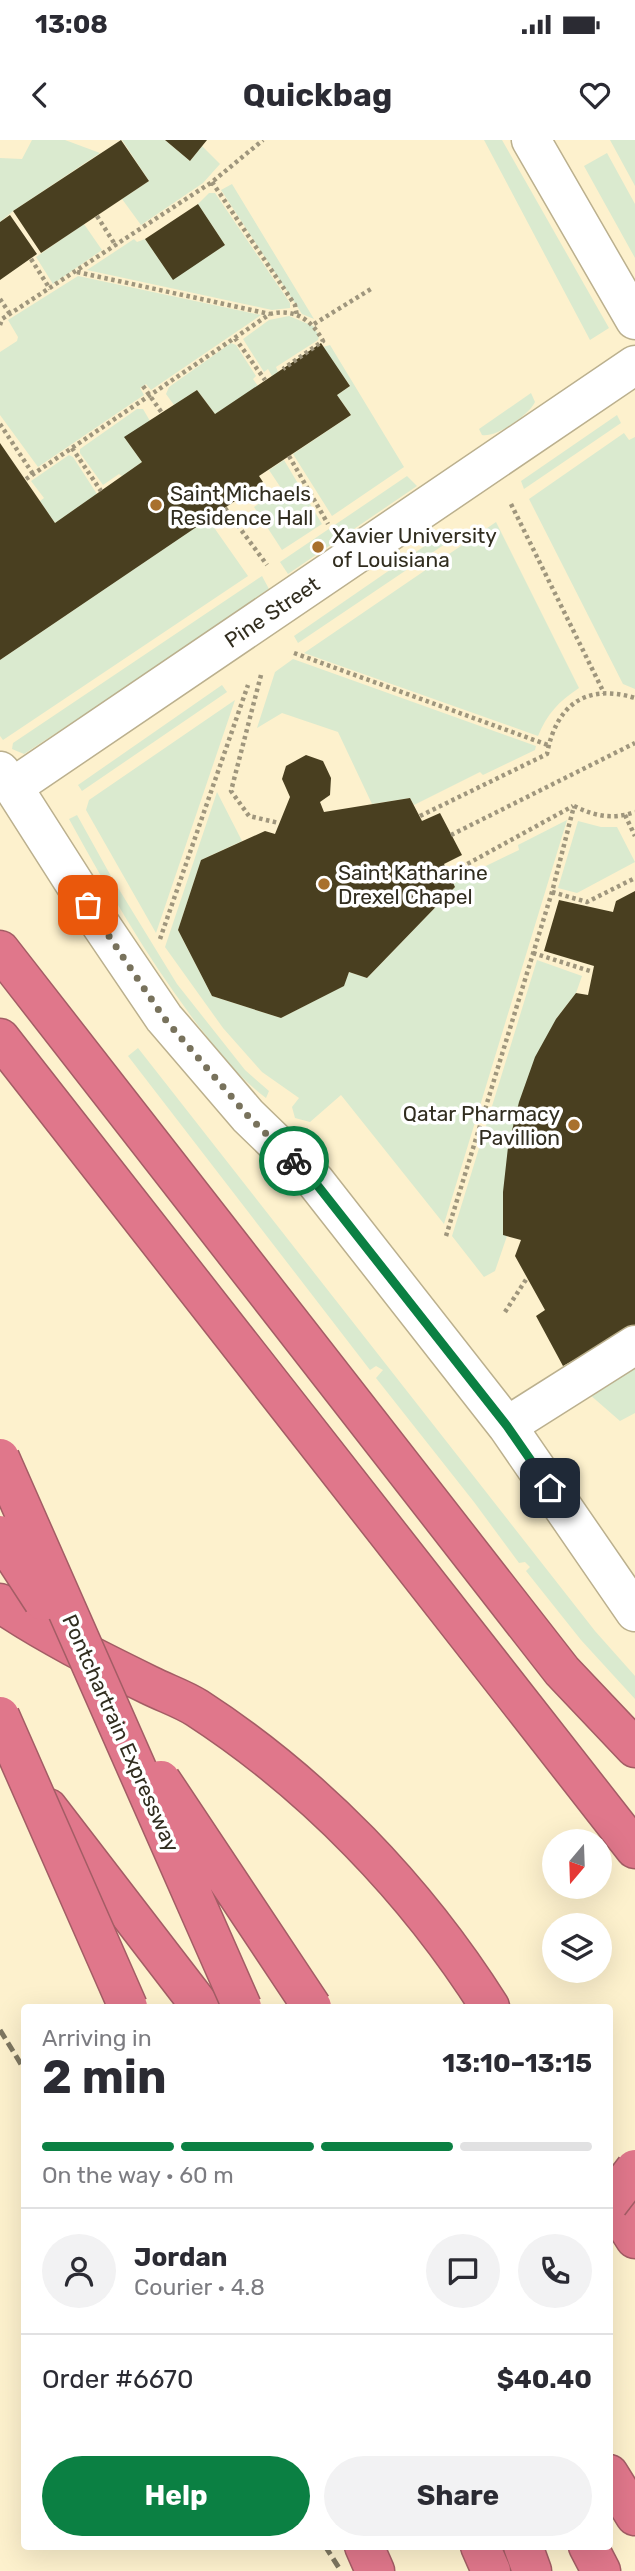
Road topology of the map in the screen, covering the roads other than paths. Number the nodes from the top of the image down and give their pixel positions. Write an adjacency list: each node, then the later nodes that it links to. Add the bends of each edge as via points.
1 (531, 140): 2 (street)
2 (635, 320)
3 (635, 365): 4 (street, Pine Street)
4 (7, 779): 8 (street, via 164,1018 248,1116 314,1181)
5 (0, 950): 15 (highway, via 562,1671)
6 (0, 1038): 16 (highway)
7 (635, 1345): 8 (street)
8 (507, 1426): 12 (street)
9 (0, 1458): 19 (highway, Pontchartrain Expressway, bridge)
10 (0, 1535): 20 (highway, bridge)
11 (0, 1603): 21 (highway, via 37,1628 196,1707 294,1780 388,1872)
12 (635, 1612)
13 (0, 1716): 17 (highway, bridge)
14 (0, 1745): 18 (highway)
15 (635, 1748)
16 (635, 1849)
17 (127, 2004)
18 (199, 2004)
19 (241, 2004)
20 (310, 2004)
21 (488, 2004)
22 (635, 2169): 23 (highway, bridge)
23 (613, 2198)
24 (613, 2204): 25 (highway)
25 (635, 2239)
26 (613, 2480): 27 (highway)
27 (635, 2516)
28 (366, 2550): 32 (highway)
29 (482, 2550): 33 (highway)
30 (524, 2550): 34 (highway)
31 (590, 2550): 35 (highway)
32 (375, 2571)
33 (491, 2571)
34 (532, 2571)
35 (601, 2571)

